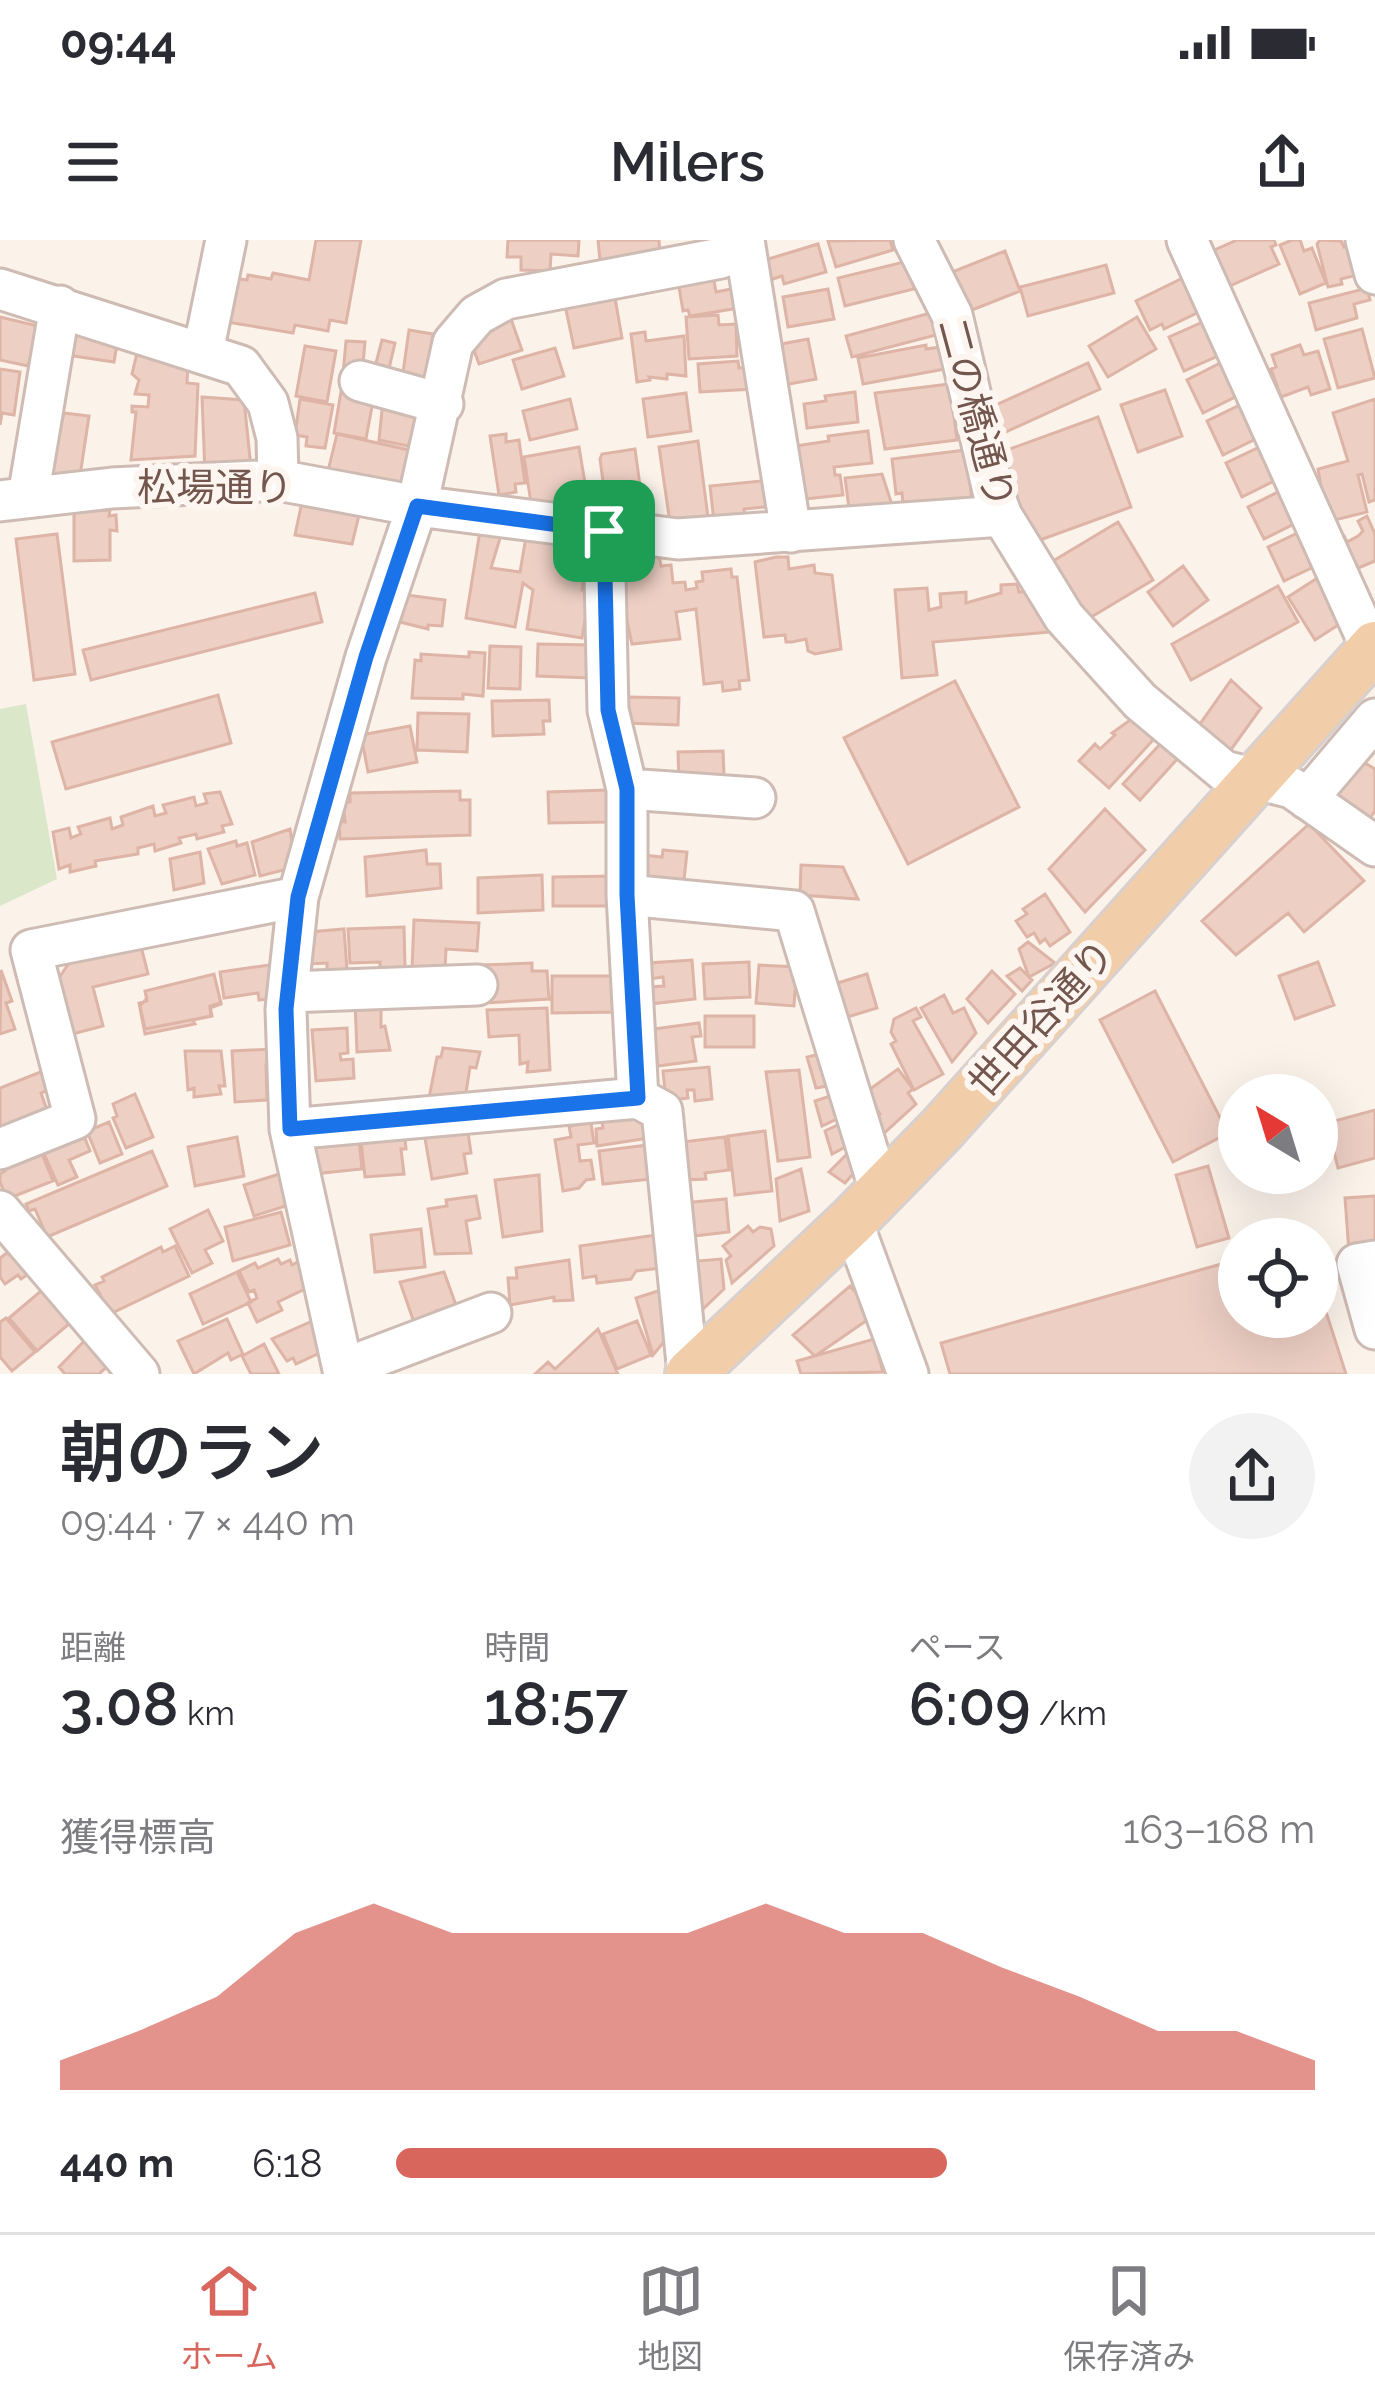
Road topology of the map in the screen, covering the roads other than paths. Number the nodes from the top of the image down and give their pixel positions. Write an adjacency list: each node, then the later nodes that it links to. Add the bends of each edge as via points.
1 (226, 240): 9 (street)
2 (914, 240): 15 (street, 二の橋通り, via 952,314)
3 (1187, 240): 18 (street)
4 (1366, 240): 6 (street)
5 (744, 241): 11 (street, via 721,258 506,298 453,343); 17 (street)
6 (1375, 274)
7 (0, 289): 8 (street)
8 (60, 306): 9 (street); 13 (street)
9 (203, 352): 12 (street, via 241,366 268,403)
10 (359, 381): 11 (street)
11 (443, 404): 14 (street)
12 (278, 480): 13 (street, 松場通り); 14 (street, 松場通り)
13 (14, 499)
14 (417, 506): 16 (street, 松場通り); 26 (street)
15 (1002, 516): 17 (street, 松場通り); 20 (street, 二の橋通り, via 1064,617 1140,701 1224,771)
16 (604, 531): 17 (street, 松場通り, via 678,539); 21 (street, via 608,710)
17 (791, 532)
18 (1373, 648): 20 (main road, 世田谷通り)
19 (1375, 719): 23 (street)
20 (1257, 778): 23 (street, 二の橋通り); 32 (main road, 世田谷通り)
21 (627, 789): 22 (street); 25 (street)
22 (755, 798)
23 (1307, 800): 24 (street, 二の橋通り)
24 (1375, 846)
25 (627, 895): 29 (street); 32 (street, via 794,911)
26 (298, 897): 28 (street); 31 (street, via 31,950 75,1119)
27 (477, 985): 28 (street)
28 (288, 992): 30 (street)
29 (638, 1098): 30 (street); 39 (street, via 662,1111)
30 (290, 1129): 37 (street)
31 (0, 1149)
32 (866, 1206): 39 (main road, 世田谷通り); 40 (street)
33 (5, 1226): 38 (street)
34 (1375, 1261): 36 (street, via 1357,1264)
35 (491, 1312): 37 (street)
36 (1375, 1329)
37 (344, 1371)
38 (139, 1374)
39 (689, 1374)
40 (908, 1374)

